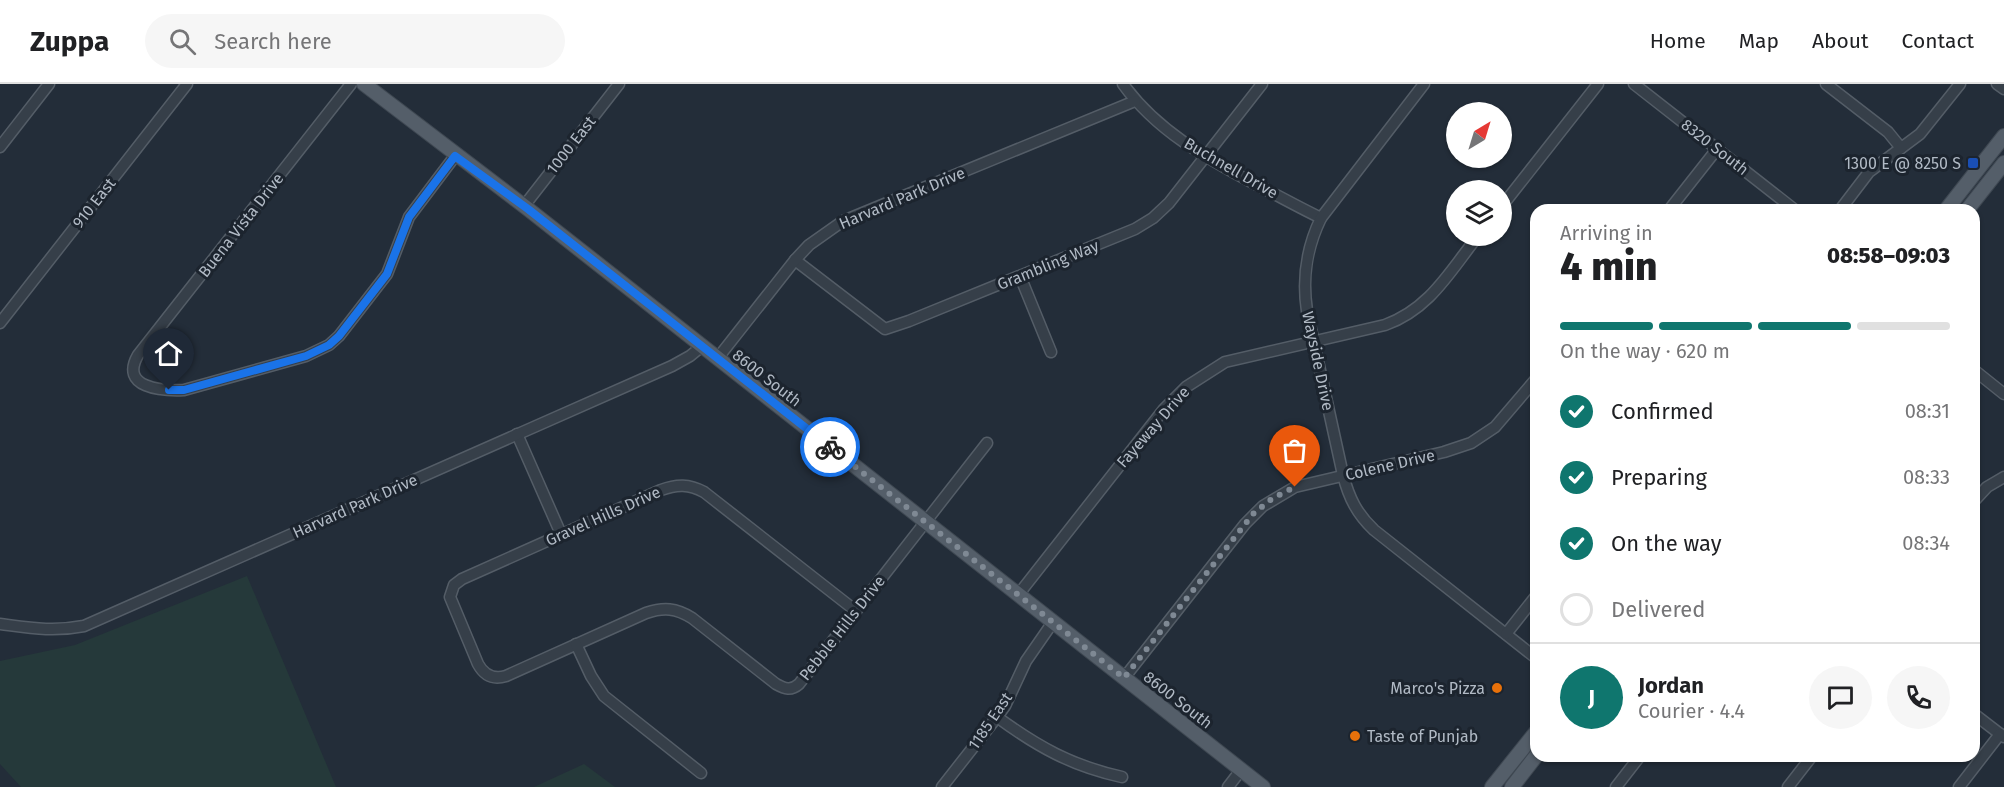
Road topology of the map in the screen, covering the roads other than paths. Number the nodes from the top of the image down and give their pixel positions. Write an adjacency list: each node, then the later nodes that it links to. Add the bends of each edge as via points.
1 (49, 84): 17 (street)
2 (187, 84): 34 (street, 910 East)
3 (351, 84): 20 (street, Buena Vista Drive, via 138,355 132,367 142,384 184,390 306,356 329,345 380,284 409,217)
4 (364, 84): 20 (main road, 8600 South)
5 (619, 84): 29 (street, 1000 East)
6 (1123, 84): 15 (street, Buchnell Drive)
7 (1262, 84): 21 (street, Grambling Way)
8 (1424, 84): 30 (street, Wayside Drive)
9 (1598, 84): 23 (street)
10 (1634, 84): 19 (street, 8320 South)
11 (1826, 84): 18 (street, via 1888,132)
12 (1960, 84): 18 (street, via 1920,134)
13 (1997, 84): 14 (street)
14 (2004, 89)
15 (1135, 101): 21 (street, Buchnell Drive); 32 (street, Harvard Park Drive, via 843,221)
16 (2004, 136): 27 (main road)
17 (0, 147)
18 (1901, 148): 26 (street, via 1869,172)
19 (1717, 149): 24 (street); 25 (street, 8320 South)
20 (455, 156): 29 (main road, 8600 South)
21 (1205, 157): 30 (street, Buchnell Drive); 33 (street, Grambling Way, via 1162,211 1144,224)
22 (2004, 163): 28 (main road)
23 (1512, 193)
24 (1674, 204)
25 (1787, 204)
26 (1845, 204)
27 (1951, 204)
28 (1971, 204)
29 (524, 206): 36 (main road, 8600 South)
30 (1321, 218): 35 (street, Wayside Drive, via 1305,270 1304,291)
31 (1470, 246): 35 (street, Fayeway Drive, via 1430,297 1410,314 1385,325)
32 (795, 260): 33 (street, Grambling Way, via 885,329); 38 (street, Harvard Park Drive)
33 (1020, 276): 37 (street)
34 (0, 322)
35 (1314, 342): 44 (street, Wayside Drive); 49 (street, Fayeway Drive, via 1225,362 1186,387 1164,409)
36 (701, 347): 38 (main road, 8600 South); 42 (street, Harvard Park Drive, via 678,364)
37 (1051, 352)
38 (717, 359): 47 (main road, 8600 South)
39 (1980, 375): 41 (street)
40 (1530, 386): 44 (street, Colene Drive, via 1495,427 1471,443)
41 (2004, 394)
42 (517, 434): 48 (street); 53 (street, Harvard Park Drive, via 84,626 62,631)
43 (987, 443): 47 (street, Pebble Hills Drive)
44 (1343, 476): 54 (street, Wayside Drive, via 1349,497 1363,520); 58 (street, Colene Drive, via 1295,487 1253,514)
45 (2004, 477): 46 (street)
46 (1980, 495)
47 (926, 522): 49 (main road, 8600 South); 51 (street, Pebble Hills Drive)
48 (561, 534): 51 (street, Gravel Hills Drive, via 671,486 693,487); 57 (street, Gravel Hills Drive, via 454,585 452,604 478,664)
49 (1018, 595): 52 (main road, 8600 South)
50 (1530, 604): 54 (street)
51 (856, 610): 55 (street, Pebble Hills Drive, via 800,684 791,689 776,684 692,618 672,609 646,613)
52 (1053, 622): 58 (main road, 8600 South); 59 (street, 1185 East, via 1026,661)
53 (0, 624)
54 (1506, 634): 56 (street, Wayside Drive)
55 (576, 644): 57 (street, Pebble Hills Drive, via 506,676); 69 (street, via 604,696)
56 (1530, 653)
57 (489, 676)
58 (1124, 678): 68 (main road, 8600 South)
59 (997, 717): 70 (street, via 1056,756); 71 (street, 1185 East)
60 (1980, 719): 61 (street)
61 (2002, 736): 78 (street)
62 (1530, 740): 63 (main road)
63 (1525, 746): 64 (main road); 74 (main road)
64 (1530, 751)
65 (1532, 762): 75 (main road)
66 (1635, 762): 76 (street)
67 (1807, 762): 77 (street)
68 (1241, 770): 72 (street); 73 (main road, 8600 South)
69 (701, 773)
70 (1122, 777)
71 (942, 787)
72 (1228, 787)
73 (1263, 787)
74 (1492, 787)
75 (1512, 787)
76 (1616, 787)
77 (1788, 787)
78 (1959, 787)

